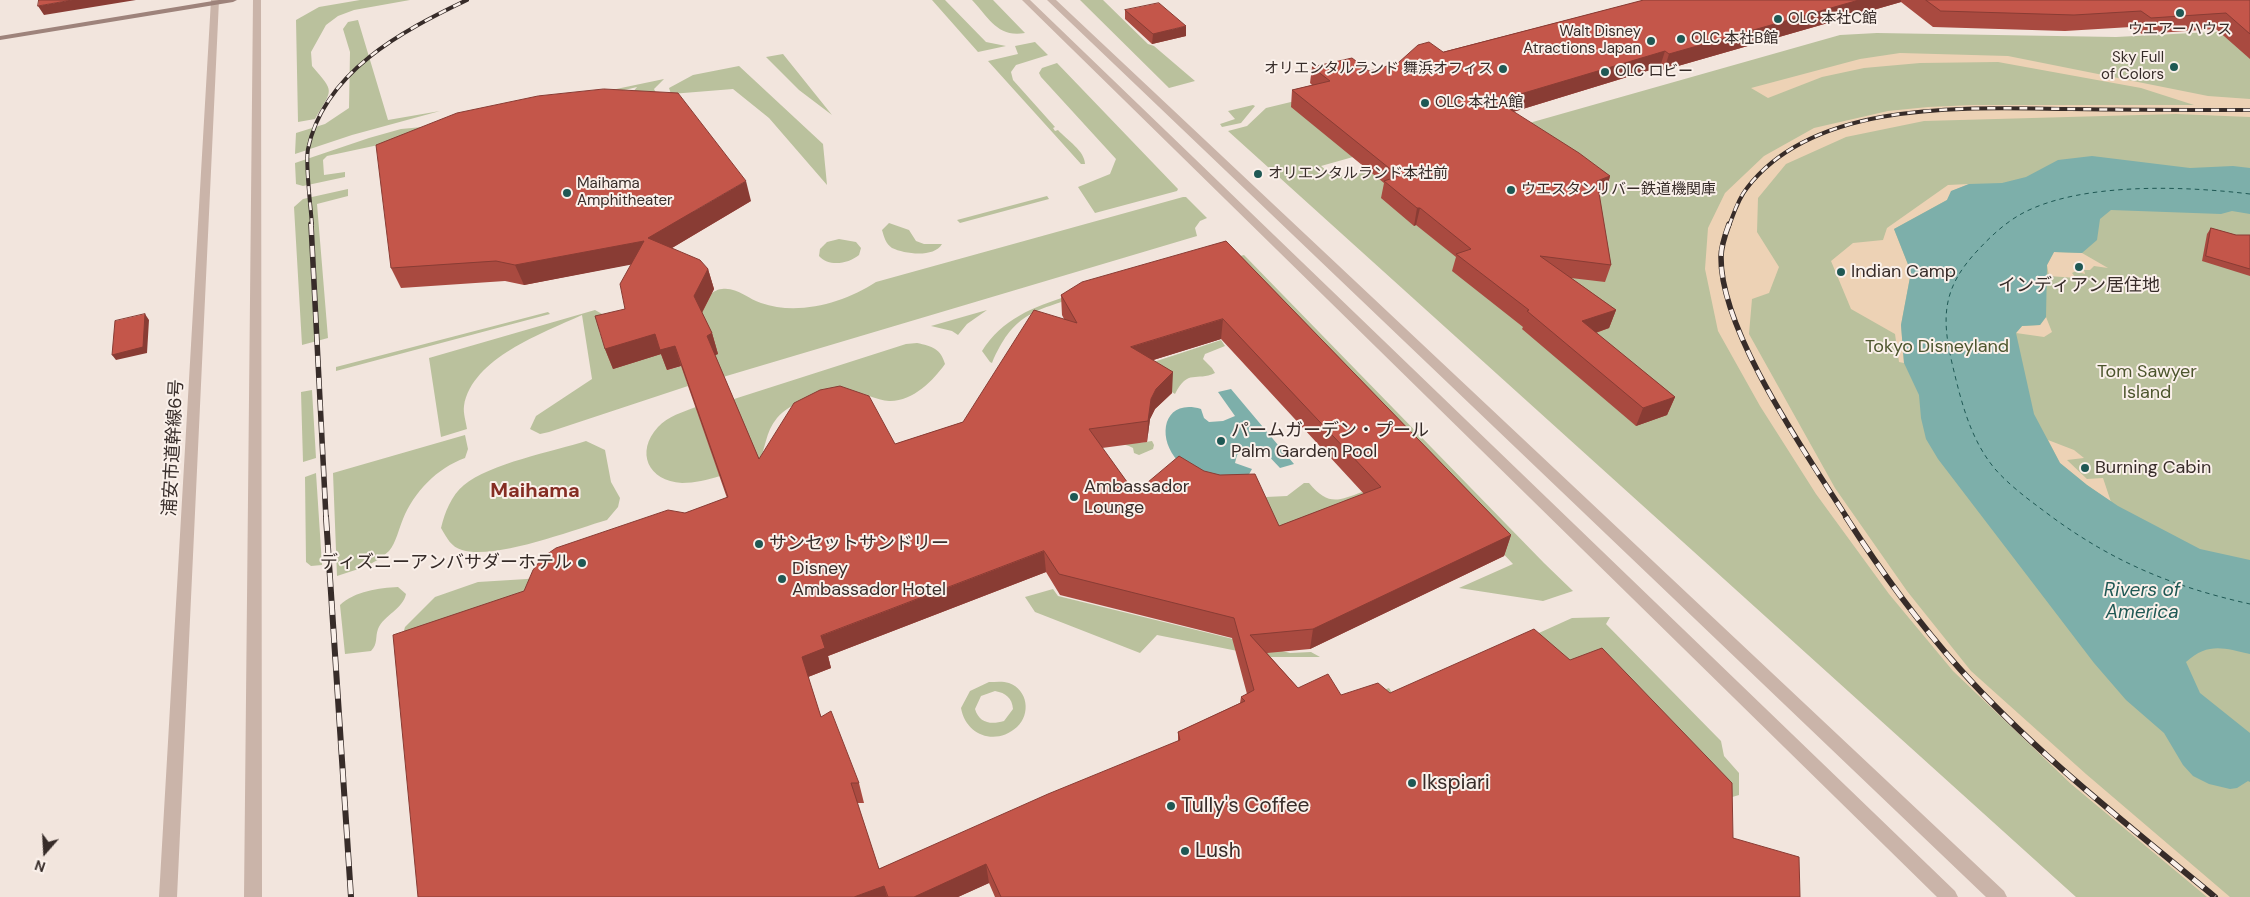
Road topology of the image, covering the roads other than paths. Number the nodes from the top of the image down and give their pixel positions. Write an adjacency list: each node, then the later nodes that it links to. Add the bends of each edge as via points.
1 (233, 0): 5 (main road)
2 (257, 0): 8 (street)
3 (1026, 0): 9 (street)
4 (1051, 0): 10 (street)
5 (215, 1): 6 (main road); 7 (street, 浦安市道幹線6号)
6 (0, 38)
7 (168, 897)
8 (253, 897)
9 (1949, 897)
10 (1998, 897)

